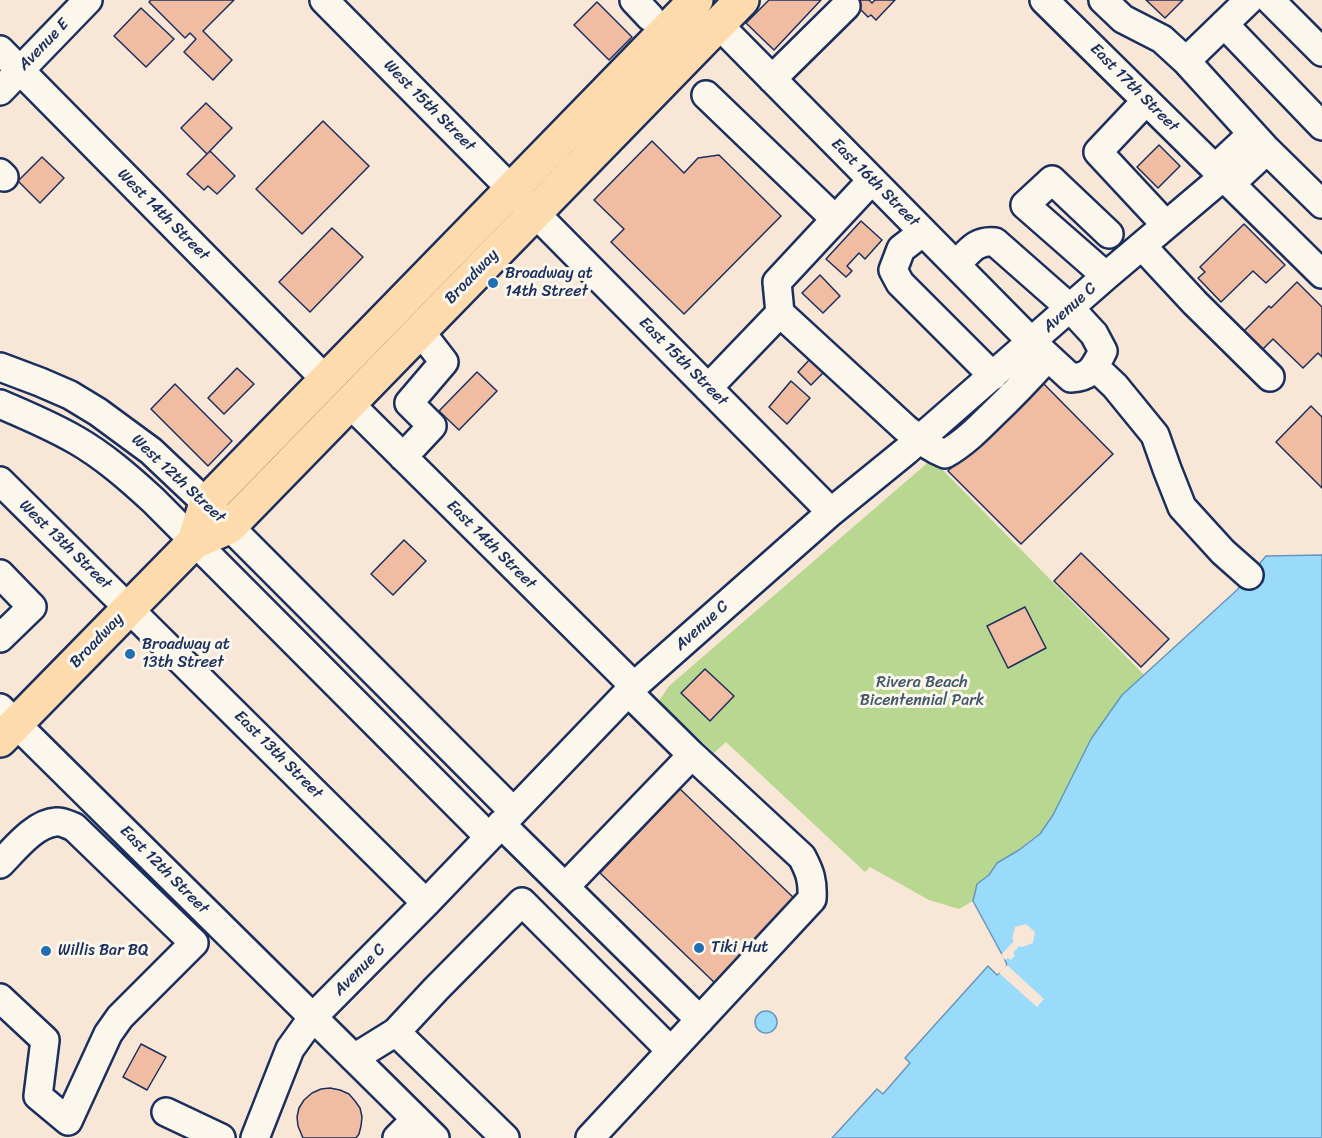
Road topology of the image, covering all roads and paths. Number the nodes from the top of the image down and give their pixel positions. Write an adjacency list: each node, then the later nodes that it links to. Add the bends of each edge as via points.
1 (88, 0): 15 (street, Avenue E)
2 (324, 0): 24 (street, West 15th Street)
3 (694, 0): 24 (main road, Broadway)
4 (742, 0): 10 (main road, Broadway)
5 (1044, 0): 19 (street, East 17th Street)
6 (1103, 0): 14 (street, via 1123,19 1162,39)
7 (1249, 0): 11 (street)
8 (1270, 0): 13 (street)
9 (846, 6): 16 (street)
10 (718, 24): 16 (street, East 16th Street); 26 (main road, Broadway)
11 (1224, 24): 14 (street); 20 (street)
12 (0, 50): 15 (street, West 14th Street)
13 (1322, 52)
14 (1186, 61): 21 (street)
15 (20, 70): 17 (street, Avenue E); 43 (street, West 14th Street)
16 (772, 79): 23 (street, East 16th Street)
17 (0, 91)
18 (706, 95): 27 (street)
19 (1146, 101): 22 (street, East 17th Street); 28 (street, via 1098,152)
20 (1322, 126)
21 (1260, 142): 22 (street, Avenue C, via 1238,177); 25 (street)
22 (1223, 177): 28 (street, Avenue C); 33 (street, East 17th Street)
23 (872, 180): 27 (street); 29 (street, East 16th Street)
24 (512, 189): 26 (street, West 15th Street); 43 (main road, Broadway)
25 (1322, 204)
26 (535, 213): 37 (main road, Broadway); 44 (street, East 15th Street)
27 (835, 219): 36 (street, via 777,282)
28 (1166, 225): 31 (street, Avenue C)
29 (923, 232): 32 (street, East 16th Street); 41 (street, via 901,249 893,270 900,283)
30 (1109, 234): 34 (street, via 1052,180 1025,205)
31 (1142, 246): 34 (street, Avenue C); 42 (street)
32 (956, 265): 35 (street, via 974,246 995,242); 38 (street, East 16th Street)
33 (1322, 274)
34 (1106, 276): 35 (street, Avenue C)
35 (1070, 309): 38 (street, Avenue C); 40 (street, via 1094,334 1103,351)
36 (780, 313): 44 (street); 47 (street)
37 (420, 331): 46 (main road, Broadway); 48 (street, via 444,362 408,404 432,426)
38 (1040, 350): 40 (street, East 16th Street, via 1071,378 1083,377); 41 (street, Avenue C); 47 (street, via 1027,381 958,446 945,454)
39 (0, 367): 50 (street, West 12th Street, via 60,391 98,412 151,451)
40 (1095, 367): 54 (street, via 1155,435 1182,507)
41 (993, 376): 47 (street, Avenue C)
42 (1270, 377)
43 (326, 380): 50 (main road, Broadway)
44 (708, 388): 51 (street, East 15th Street)
45 (0, 404): 53 (street, West 12th Street, via 49,425 97,453 129,477)
46 (349, 404): 48 (street, East 14th Street); 52 (main road, Broadway)
47 (919, 440): 51 (street, Avenue C)
48 (403, 457): 58 (street, East 14th Street)
49 (0, 481): 56 (street, West 13th Street)
50 (206, 503): 52 (street, West 12th Street); 53 (main road, Broadway)
51 (831, 512): 58 (street, Avenue C)
52 (229, 527): 53 (main road, Broadway); 61 (street)
53 (194, 542): 56 (main road, Broadway); 61 (street)
54 (1250, 575)
55 (3, 583): 57 (street, via 32,607)
56 (129, 608): 59 (main road, Broadway); 64 (street, East 13th Street)
57 (0, 638)
58 (631, 689): 60 (street, East 14th Street); 61 (street, Avenue C)
59 (5, 723): 65 (street, East 12th Street)
60 (692, 755): 63 (street); 69 (street, East 14th Street, via 802,857 812,885 812,899)
61 (501, 824): 63 (street); 64 (street, Avenue C)
62 (0, 864): 66 (street, via 44,824 58,821 74,827)
63 (565, 887): 69 (street)
64 (426, 903): 68 (street, Avenue C)
65 (216, 921): 66 (street); 68 (street, East 12th Street)
66 (194, 943): 67 (street, via 120,1017 108,1034 68,1121 38,1096 45,1041)
67 (0, 998)
68 (313, 1017): 72 (street, East 12th Street); 76 (street, Avenue C, via 290,1049)
69 (700, 1020): 71 (street, East 14th Street)
70 (396, 1032): 71 (street, via 522,902); 72 (street); 79 (street)
71 (671, 1051): 80 (street, East 14th Street)
72 (354, 1058): 74 (street, East 12th Street)
73 (166, 1112): 75 (street)
74 (416, 1119): 77 (street); 78 (street, East 12th Street)
75 (221, 1138)
76 (255, 1138)
77 (397, 1138)
78 (435, 1138)
79 (505, 1138)
80 (590, 1138)

